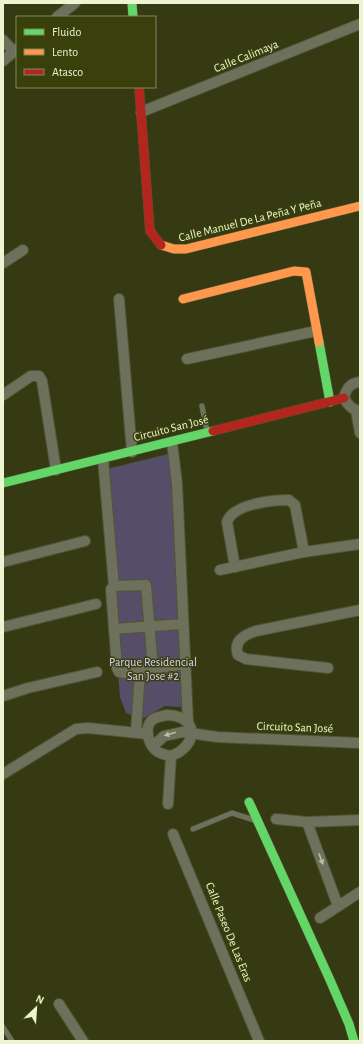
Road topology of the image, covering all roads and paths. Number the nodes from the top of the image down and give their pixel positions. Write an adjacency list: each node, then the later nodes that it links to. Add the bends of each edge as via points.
1 (75, 3): 3 (street)
2 (132, 3): 4 (street)
3 (58, 16)
4 (133, 16)
5 (360, 24): 10 (street, Calle Calimaya)
6 (3, 40): 7 (street)
7 (15, 50): 8 (street)
8 (3, 61)
9 (139, 88): 10 (street, Calle Manuel De La Peña Y Peña)
10 (141, 112): 11 (street, Calle Manuel De La Peña Y Peña, via 150,231 155,240 166,249 186,249)
11 (360, 206)
12 (23, 250): 13 (street)
13 (3, 263)
14 (119, 299): 27 (street)
15 (183, 299): 16 (street, via 304,270 308,275)
16 (316, 331): 17 (street); 21 (street)
17 (187, 359)
18 (360, 382): 20 (street, via 348,387)
19 (3, 395): 29 (street, via 31,376 38,376 42,381)
20 (344, 398): 21 (street, Circuito San José); 23 (street, via 348,405)
21 (330, 402): 24 (street, Circuito San José)
22 (202, 406): 24 (lane)
23 (358, 410): 25 (street)
24 (208, 432): 26 (street, Circuito San José)
25 (360, 434)
26 (172, 442): 27 (street, Circuito San José); 40 (street, via 177,484)
27 (132, 452): 28 (street, Circuito San José)
28 (103, 459): 29 (street, Circuito San José); 37 (street)
29 (56, 470): 30 (street, Circuito San José)
30 (3, 483)
31 (84, 541): 34 (street)
32 (360, 544): 33 (street)
33 (304, 552): 35 (street); 35 (street, via 295,505 289,500 272,500 238,509 230,516 227,522)
34 (3, 562)
35 (235, 567): 36 (street)
36 (220, 570)
37 (114, 586): 41 (street, via 146,585); 43 (street, via 111,589)
38 (96, 604): 42 (street)
39 (360, 610): 46 (street, via 256,631 246,634 236,646 238,655 246,659)
40 (182, 624): 41 (street); 44 (street)
41 (149, 626): 43 (street); 45 (street)
42 (3, 627)
43 (114, 629): 47 (street, via 119,672)
44 (186, 664): 45 (street); 50 (street)
45 (152, 668): 47 (street)
46 (328, 668)
47 (140, 670): 51 (street)
48 (97, 672): 49 (street)
49 (3, 696)
50 (188, 722): 52 (street); 53 (street, via 175,715 162,716 152,720)
51 (136, 732): 53 (street); 57 (street, via 76,729)
52 (191, 732): 54 (street, Circuito San José, via 217,737); 55 (street, Circuito San José, one-way to 55, via 164,736); 56 (street, via 186,748)
53 (148, 734): 55 (street)
54 (360, 743)
55 (153, 746): 56 (street, via 158,752)
56 (171, 756): 59 (street)
57 (3, 774)
58 (249, 802): 62 (street)
59 (168, 804)
60 (276, 819): 63 (street)
61 (360, 820): 63 (street)
62 (259, 822): 64 (lane, via 232,813); 74 (street, via 349,1024)
63 (307, 822): 67 (street, one-way to 67)
64 (193, 829)
65 (173, 834): 73 (street, Calle Paseo De Las Eras)
66 (360, 892): 67 (street)
67 (338, 906): 68 (street)
68 (320, 918)
69 (59, 1004): 72 (street)
70 (3, 1027): 71 (lane)
71 (12, 1041)
72 (83, 1041)
73 (259, 1041)
74 (354, 1041)

